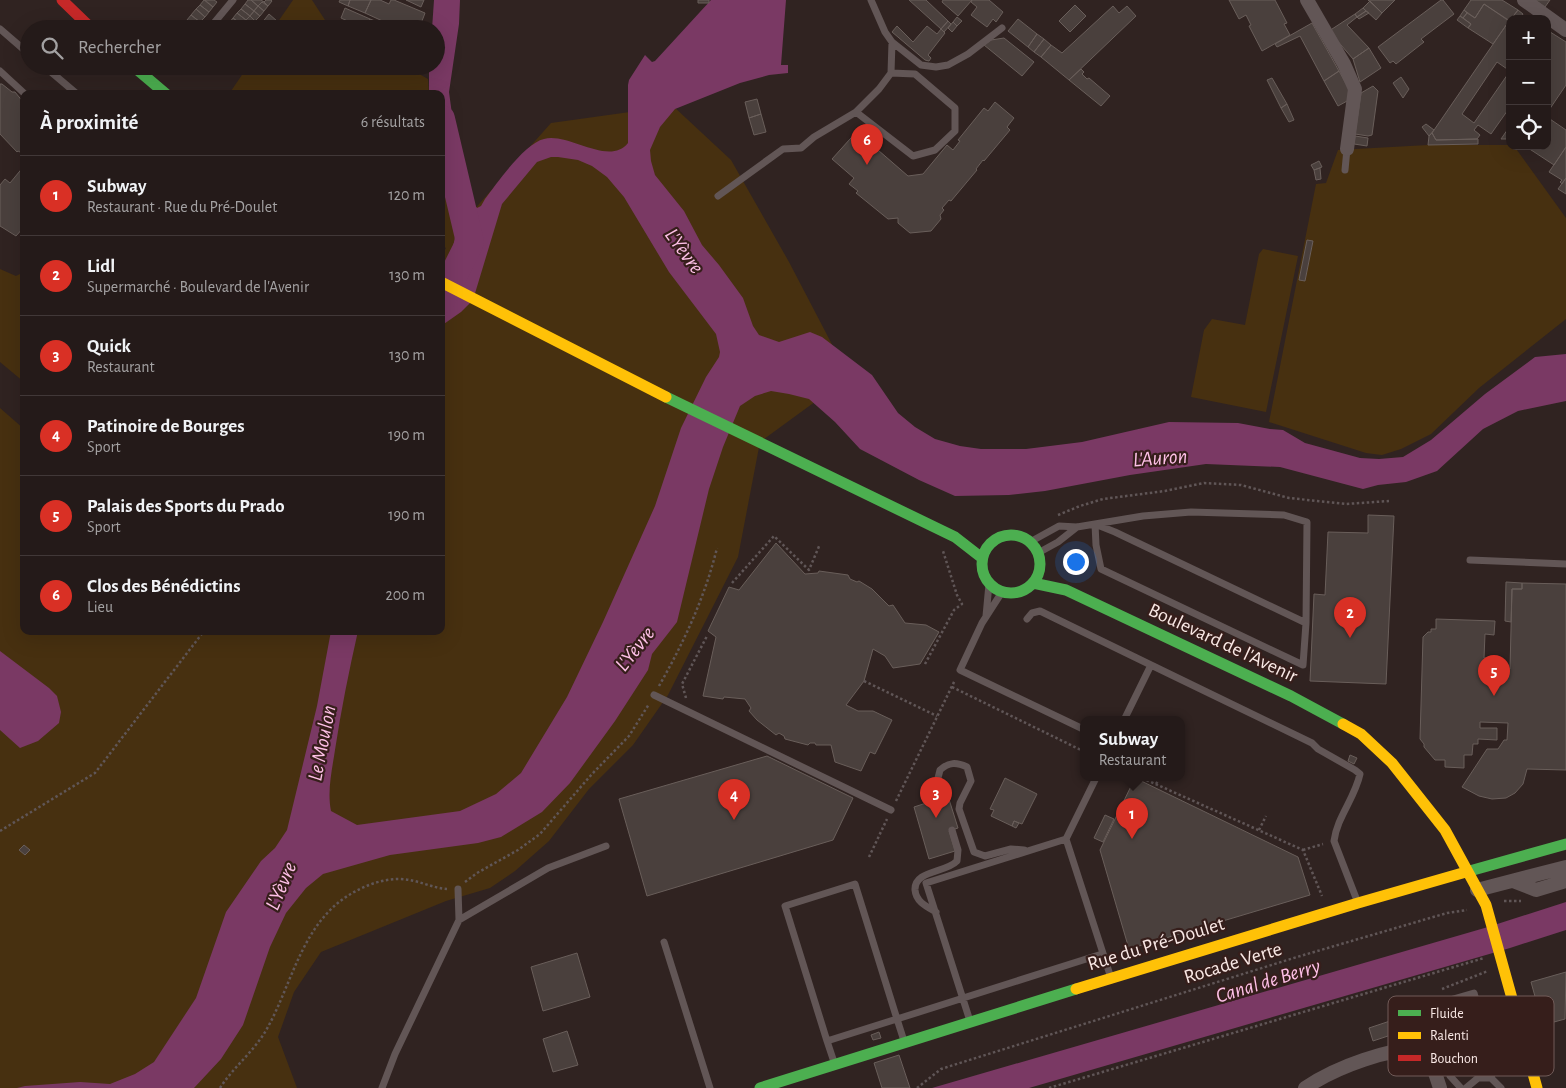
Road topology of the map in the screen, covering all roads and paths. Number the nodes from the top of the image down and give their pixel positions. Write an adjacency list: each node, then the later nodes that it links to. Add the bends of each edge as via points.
1 (62, 0): 6 (main road)
2 (233, 0): 7 (lane)
3 (872, 0): 11 (lane)
4 (1307, 0): 21 (street, via 1355,89)
5 (1524, 0): 10 (street)
6 (83, 20)
7 (217, 20)
8 (1002, 28): 11 (lane, via 968,54 948,65 936,67 921,65)
9 (0, 29): 12 (lane)
10 (1566, 30)
11 (892, 42): 14 (lane)
12 (20, 46)
13 (0, 71): 17 (lane)
14 (891, 74): 20 (lane); 20 (lane, via 915,74 955,108 955,131 935,150 913,156)
15 (55, 75): 18 (lane)
16 (144, 75): 19 (main road)
17 (21, 90)
18 (72, 90)
19 (161, 90)
20 (856, 112): 23 (lane, via 801,148 782,149)
21 (1347, 149): 22 (lane)
22 (1345, 170)
23 (718, 196)
24 (445, 284): 28 (main road, via 678,403)
25 (1389, 501): 29 (path, via 1346,504 1289,498 1241,485 1204,483 1157,493 1103,499 1080,506 1059,515 1050,524)
26 (1095, 524): 27 (lane); 47 (lane); 47 (lane, via 1100,569 1303,665); 47 (lane, via 1191,512 1284,515 1307,522)
27 (1077, 527): 29 (lane, via 1060,526); 35 (lane)
28 (941, 530): 30 (main road); 50 (path, via 938,536 962,604 954,610)
29 (1052, 530): 32 (lane)
30 (955, 537): 31 (main road); 36 (main road)
31 (991, 542): 32 (main road, via 1008,534 1021,536); 36 (main road)
32 (1030, 542): 35 (main road)
33 (820, 544): 40 (path, via 808,570 774,536)
34 (717, 548): 55 (path, via 695,614)
35 (1038, 553): 39 (main road)
36 (982, 558): 42 (main road, via 981,567)
37 (1470, 560): 38 (lane)
38 (1566, 564)
39 (1040, 567): 41 (main road); 43 (main road, Boulevard de l'Avenir)
40 (732, 583)
41 (1033, 583): 43 (main road, Boulevard de l'Avenir); 44 (main road, via 1016,593)
42 (989, 584): 44 (main road); 45 (lane)
43 (1066, 590): 79 (main road, Boulevard de l'Avenir, via 1291,696 1360,734 1392,763 1422,800 1445,830)
44 (1002, 592): 45 (lane)
45 (985, 619): 52 (lane)
46 (1027, 619): 51 (lane, via 1040,611)
47 (1306, 623)
48 (201, 635): 70 (path, via 95,773)
49 (707, 636): 56 (path, via 682,684)
50 (925, 664)
51 (1151, 666): 58 (lane); 72 (lane, via 1312,742 1360,774)
52 (960, 670): 54 (path); 59 (lane)
53 (864, 680): 57 (path)
54 (952, 687): 57 (path); 60 (path)
55 (654, 695): 56 (lane); 82 (path, via 629,736 540,834 477,873)
56 (691, 713): 66 (lane)
57 (937, 716): 66 (path)
58 (1126, 716)
59 (1080, 728)
60 (1080, 749)
61 (1095, 781): 71 (lane)
62 (1149, 781): 64 (path)
63 (1158, 781): 64 (path)
64 (1156, 784): 69 (path)
65 (943, 798): 75 (lane, via 938,778 940,770 952,763 967,767 972,781 959,809 974,852 985,856 1011,849)
66 (892, 810): 77 (path)
67 (1266, 816): 69 (path)
68 (952, 830): 87 (lane, via 958,850 957,861 948,868 920,878 916,883 916,898)
69 (1259, 830): 76 (path)
70 (0, 831)
71 (1066, 839): 75 (lane); 91 (lane)
72 (1334, 841): 76 (path); 85 (lane)
73 (1566, 844): 79 (main road, Rue du Pré-Doulet)
74 (606, 846): 89 (lane, via 548,868)
75 (1030, 850): 87 (lane, via 926,883)
76 (1303, 850): 88 (path)
77 (869, 857)
78 (1566, 867): 80 (street)
79 (1468, 873): 83 (main road, Boulevard de l'Avenir); 85 (main road, Rue du Pré-Doulet)
80 (1513, 880): 81 (street, via 1536,890); 83 (street)
81 (1566, 881)
82 (458, 889): 89 (lane); 108 (path, via 398,879 365,886 335,905 321,918 310,937 262,1037)
83 (1477, 890): 86 (main road, Boulevard de l'Avenir)
84 (1526, 902): 86 (path, Rocade Verte, via 1511,900)
85 (1358, 903): 88 (main road, Rue du Pré-Doulet)
86 (1486, 905): 92 (main road, Boulevard de l'Avenir); 112 (path, Rocade Verte, via 1447,913 1297,957 941,1069)
87 (936, 912): 98 (lane)
88 (1329, 912): 93 (main road, Rue du Pré-Doulet)
89 (460, 920): 109 (lane, via 395,1054)
90 (664, 942): 110 (lane)
91 (1102, 954): 93 (lane); 98 (lane)
92 (1503, 959): 94 (path); 97 (main road, Boulevard de l'Avenir); 113 (path)
93 (1111, 978): 100 (main road, Rue du Pré-Doulet)
94 (1440, 990)
95 (1464, 996): 96 (lane, via 1474,993)
96 (1475, 996)
97 (1512, 996)
98 (962, 998): 99 (lane); 100 (lane)
99 (897, 1019): 101 (lane); 101 (lane, via 855,884 785,906); 102 (lane)
100 (970, 1022): 102 (main road, Rue du Pré-Doulet)
101 (827, 1041): 104 (lane)
102 (904, 1042): 104 (main road, Rue du Pré-Doulet)
103 (1388, 1053): 114 (street, via 1332,1073)
104 (834, 1064): 111 (main road, Rue du Pré-Doulet)
105 (1436, 1076): 115 (street)
106 (1450, 1076): 116 (lane)
107 (1491, 1078): 117 (lane, via 1478,1078); 118 (lane)
108 (220, 1088)
109 (382, 1088)
110 (710, 1088)
111 (760, 1088)
112 (917, 1088)
113 (1049, 1088)
114 (1305, 1088)
115 (1440, 1088)
116 (1461, 1088)
117 (1466, 1088)
118 (1501, 1088)

